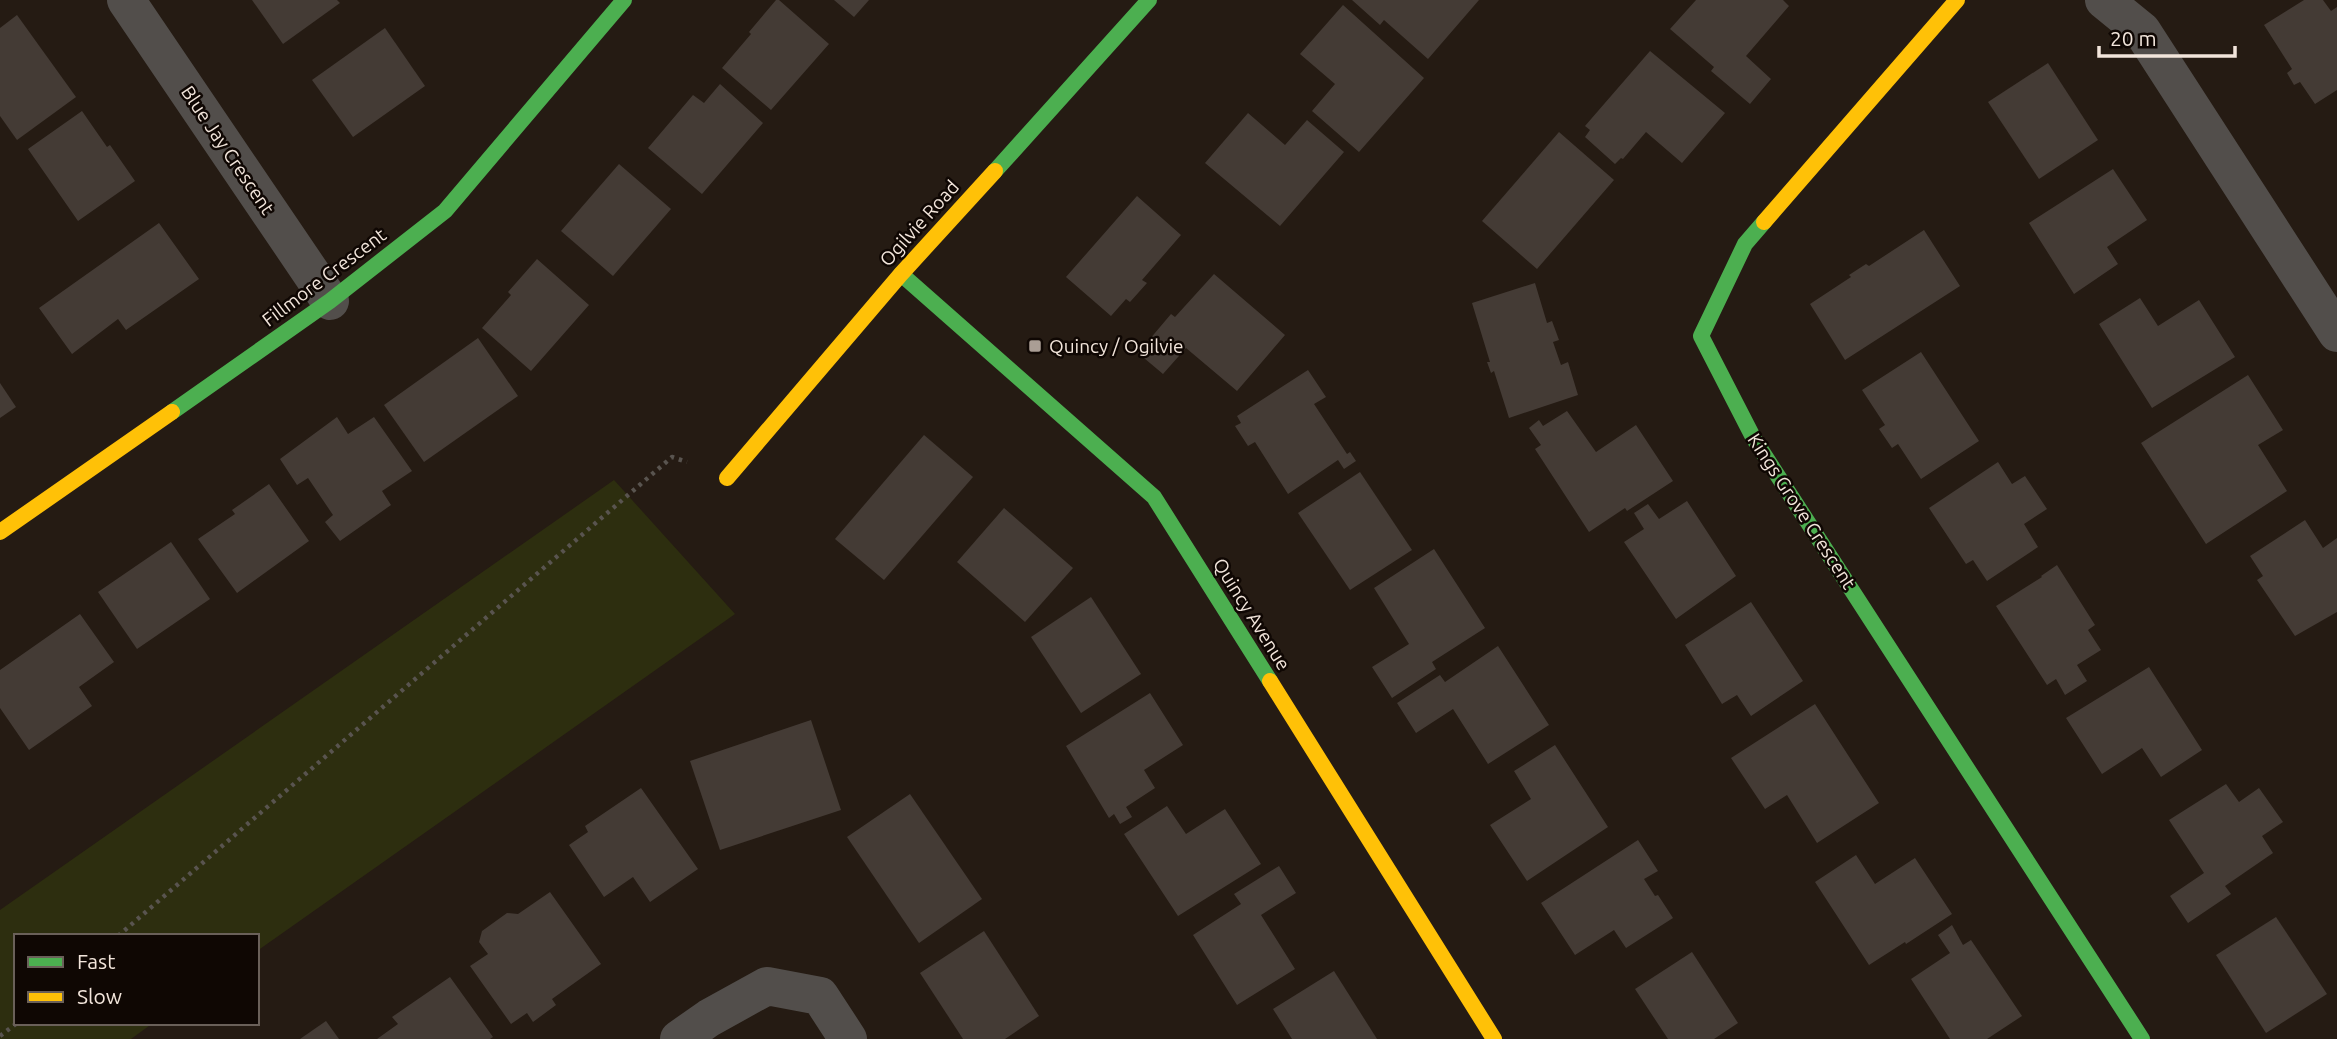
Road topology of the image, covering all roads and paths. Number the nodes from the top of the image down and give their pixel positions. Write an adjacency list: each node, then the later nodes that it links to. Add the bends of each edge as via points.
1 (126, 0): 7 (street, Blue Jay Crescent)
2 (624, 0): 7 (street, Fillmore Crescent, via 445,211)
3 (1149, 0): 6 (street, Ogilvie Road)
4 (1956, 0): 17 (street, Kings Grove Crescent, via 1745,244 1701,337 1754,439)
5 (2104, 0): 8 (street, via 2142,31)
6 (901, 274): 9 (street, Ogilvie Road); 16 (street, Quincy Avenue, via 1154,497)
7 (330, 301): 10 (street, Fillmore Crescent)
8 (2337, 333)
9 (727, 478): 11 (path, via 672,457)
10 (0, 532)
11 (120, 934)
12 (14, 1025): 13 (path)
13 (0, 1036)
14 (679, 1039): 15 (street, via 767,986 820,996)
15 (848, 1039)
16 (1494, 1039)
17 (2142, 1039)

